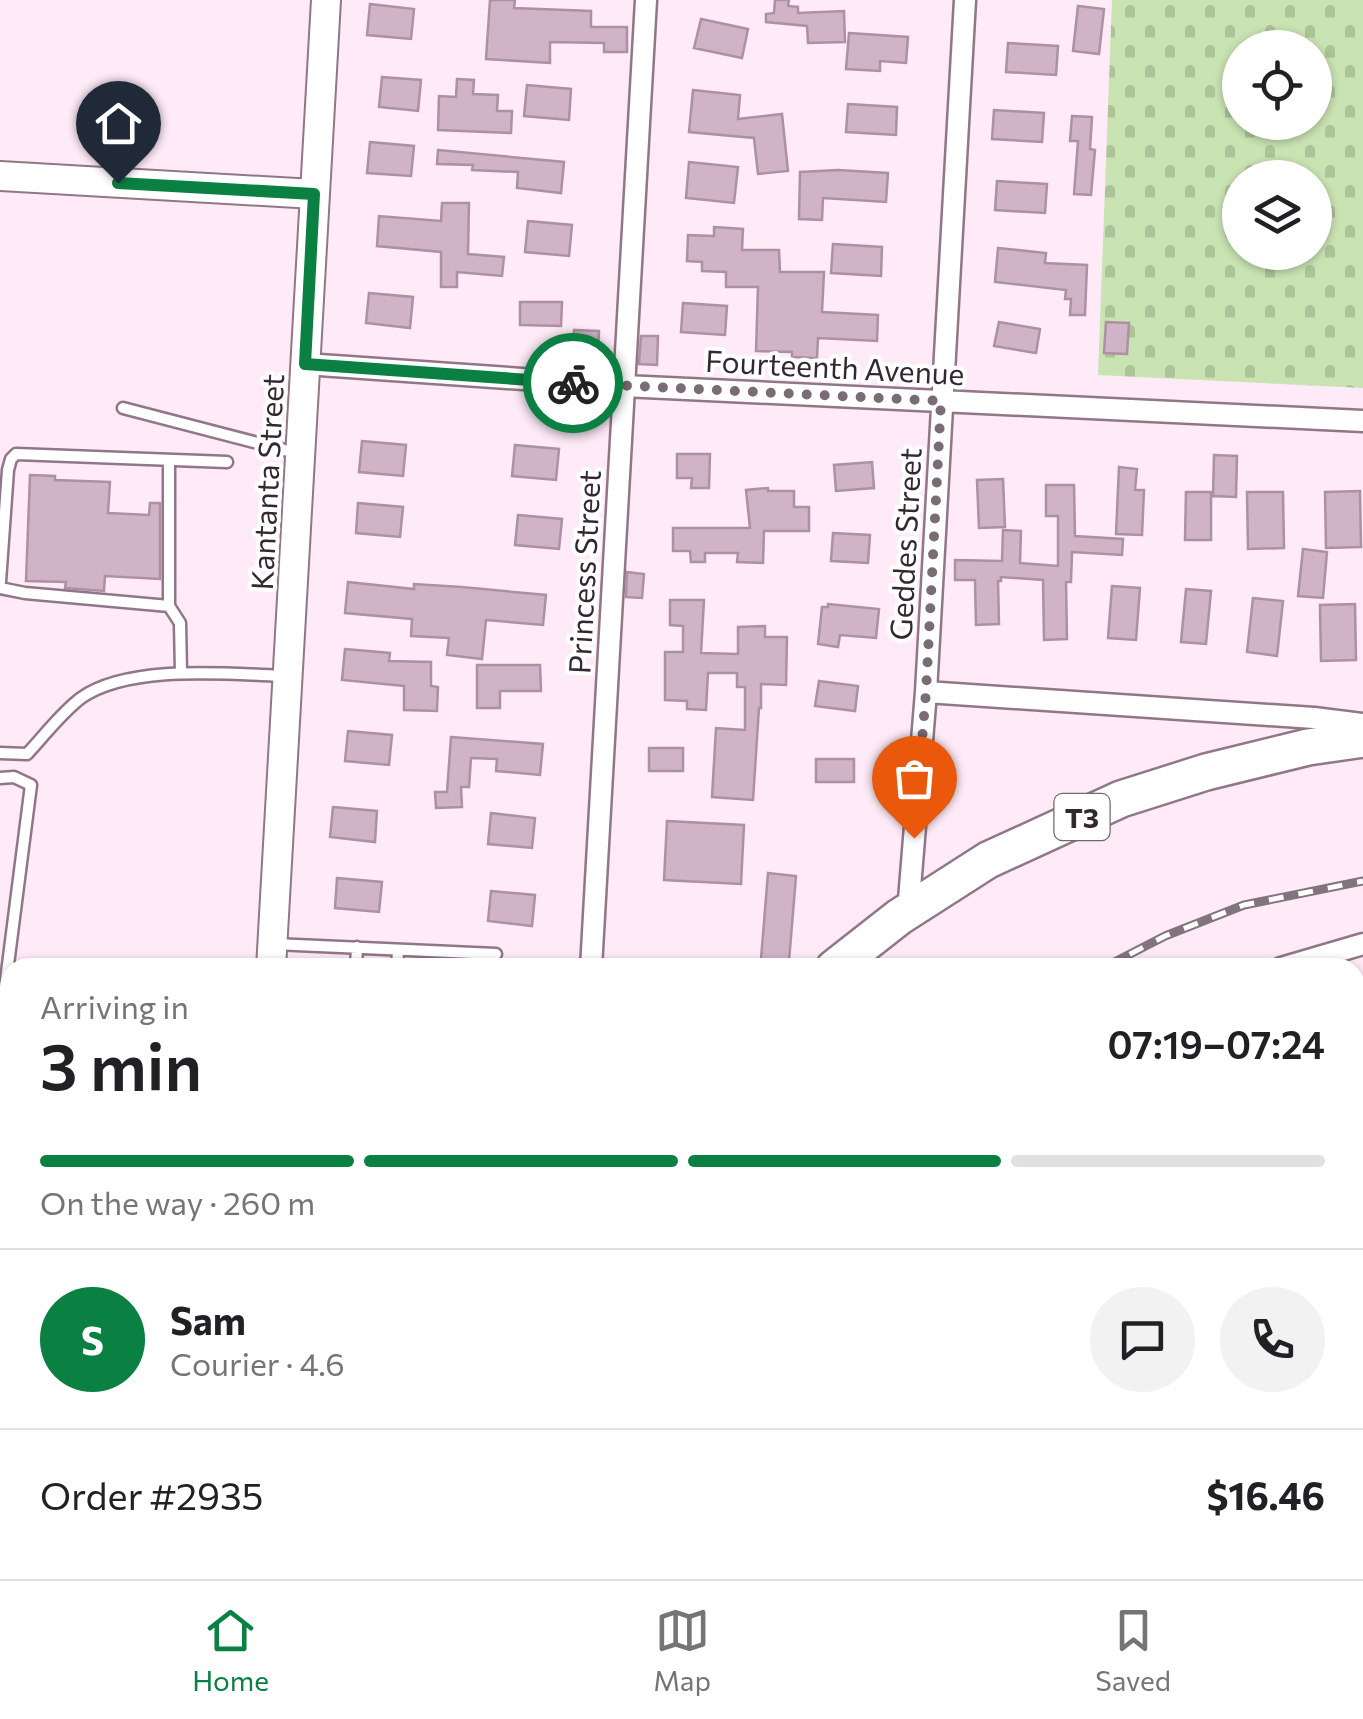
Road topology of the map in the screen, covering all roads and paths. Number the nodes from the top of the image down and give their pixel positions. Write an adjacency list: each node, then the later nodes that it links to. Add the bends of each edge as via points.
1 (326, 0): 5 (street, Kantanta Street)
2 (646, 0): 7 (street, Princess Street)
3 (965, 0): 8 (street, Geddes Street)
4 (0, 176): 5 (street)
5 (314, 194): 6 (street, Kantanta Street)
6 (305, 364): 7 (street, Fourteenth Avenue); 11 (street, Kantanta Street)
7 (624, 386): 8 (street, Fourteenth Avenue); 35 (street, Princess Street)
8 (941, 401): 10 (street, Fourteenth Avenue); 18 (street, Geddes Street)
9 (122, 408): 11 (lane)
10 (1363, 421)
11 (300, 454): 17 (street, Kantanta Street)
12 (169, 460): 13 (lane); 14 (lane, via 16,454 8,470); 15 (lane)
13 (226, 462)
14 (0, 585): 15 (lane)
15 (169, 606): 16 (lane, via 180,624)
16 (181, 672): 17 (lane); 21 (lane, via 104,685 78,700 28,754)
17 (288, 676): 30 (street, Kantanta Street)
18 (926, 692): 19 (street); 24 (street, Geddes Street)
19 (1363, 724)
20 (1363, 739): 24 (highway, T3, via 1206,772 1121,799 988,860)
21 (0, 753)
22 (1363, 762): 37 (highway, T3, via 1212,794 1130,820 1000,880)
23 (0, 778): 31 (lane, via 31,785)
24 (908, 912): 36 (highway, T3)
25 (1363, 944): 38 (street)
26 (357, 948): 27 (lane); 30 (lane); 32 (lane)
27 (398, 950): 28 (lane); 33 (lane)
28 (460, 952): 29 (lane); 34 (lane)
29 (496, 954)
30 (272, 956)
31 (9, 958)
32 (356, 958)
33 (398, 958)
34 (460, 958)
35 (592, 958)
36 (847, 958)
37 (885, 958)
38 (1315, 958)

